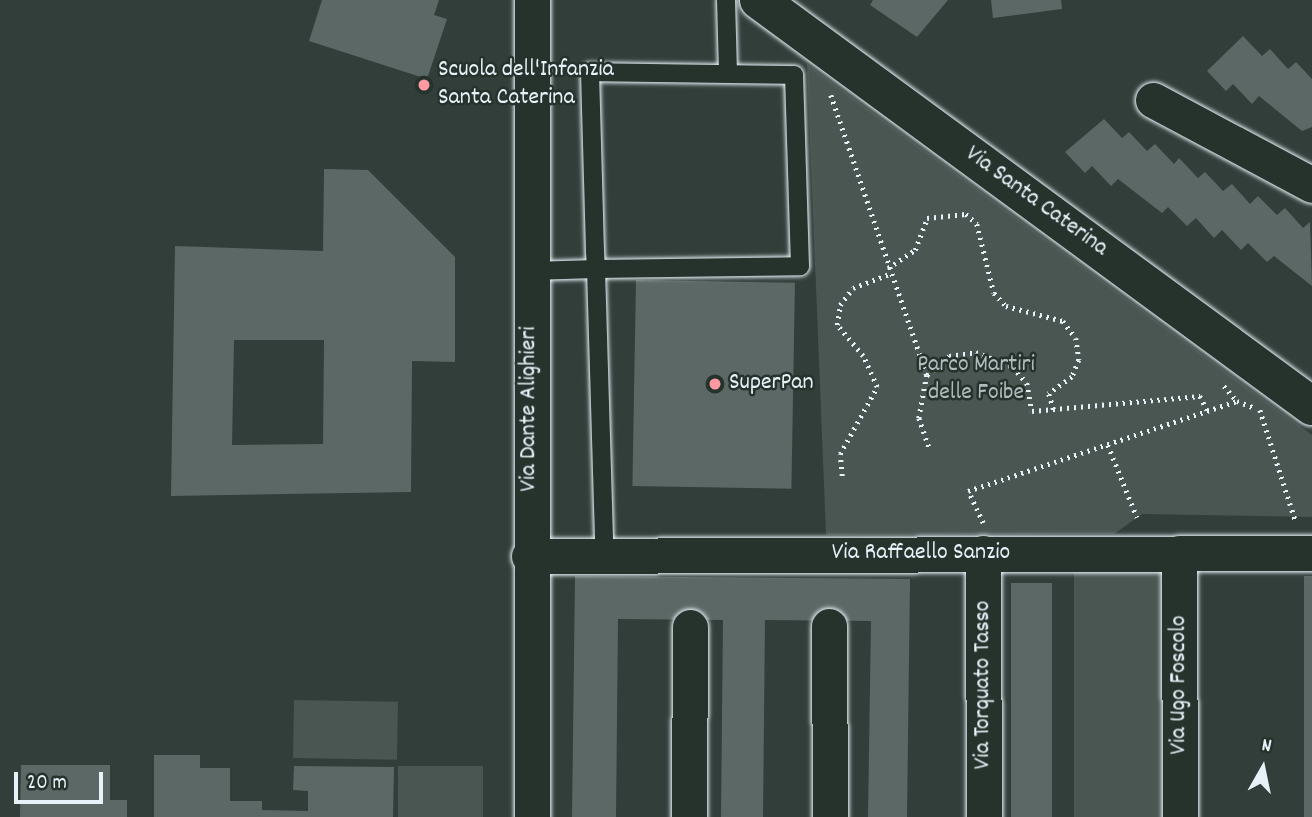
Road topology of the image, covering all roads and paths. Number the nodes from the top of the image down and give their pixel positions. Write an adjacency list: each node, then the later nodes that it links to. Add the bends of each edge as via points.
1 (532, 0): 10 (street, Via Dante Alighieri)
2 (726, 0): 4 (lane)
3 (759, 0): 13 (main road, Via Santa Caterina)
4 (728, 74): 9 (lane, via 590,72); 9 (lane, via 794,75 800,266)
5 (834, 86): 8 (path, via 830,92)
6 (1153, 100): 7 (street)
7 (1312, 185)
8 (888, 268): 11 (path); 14 (path, via 915,250 927,218 966,214 977,224 994,293 1006,306 1063,321 1076,338 1079,360 1072,377 1049,394)
9 (596, 269): 10 (lane); 23 (lane)
10 (531, 271): 24 (street, Via Dante Alighieri)
11 (890, 274): 12 (path); 18 (path, via 853,289 840,305 837,325 863,356 877,387 840,454)
12 (927, 375): 14 (path, via 949,356 976,352 1000,357 1027,383 1032,411); 17 (path, via 919,418)
13 (1307, 394)
14 (1054, 410): 15 (path, via 1200,396)
15 (1208, 412): 16 (path); 21 (path, via 1237,401 1259,408 1298,529)
16 (1108, 445): 19 (path); 20 (path, via 968,491)
17 (929, 447)
18 (842, 476)
19 (1137, 517)
20 (983, 540): 22 (street, Via Raffaello Sanzio); 23 (street, Via Raffaello Sanzio); 30 (street, Via Torquato Tasso)
21 (1308, 541): 22 (street, Via Raffaello Sanzio)
22 (1179, 553): 31 (street, Via Ugo Foscolo)
23 (605, 555): 24 (street, Via Raffaello Sanzio)
24 (529, 556): 27 (street, Via Dante Alighieri)
25 (830, 626): 29 (street)
26 (690, 627): 28 (street)
27 (532, 817)
28 (690, 817)
29 (830, 817)
30 (984, 817)
31 (1180, 817)

